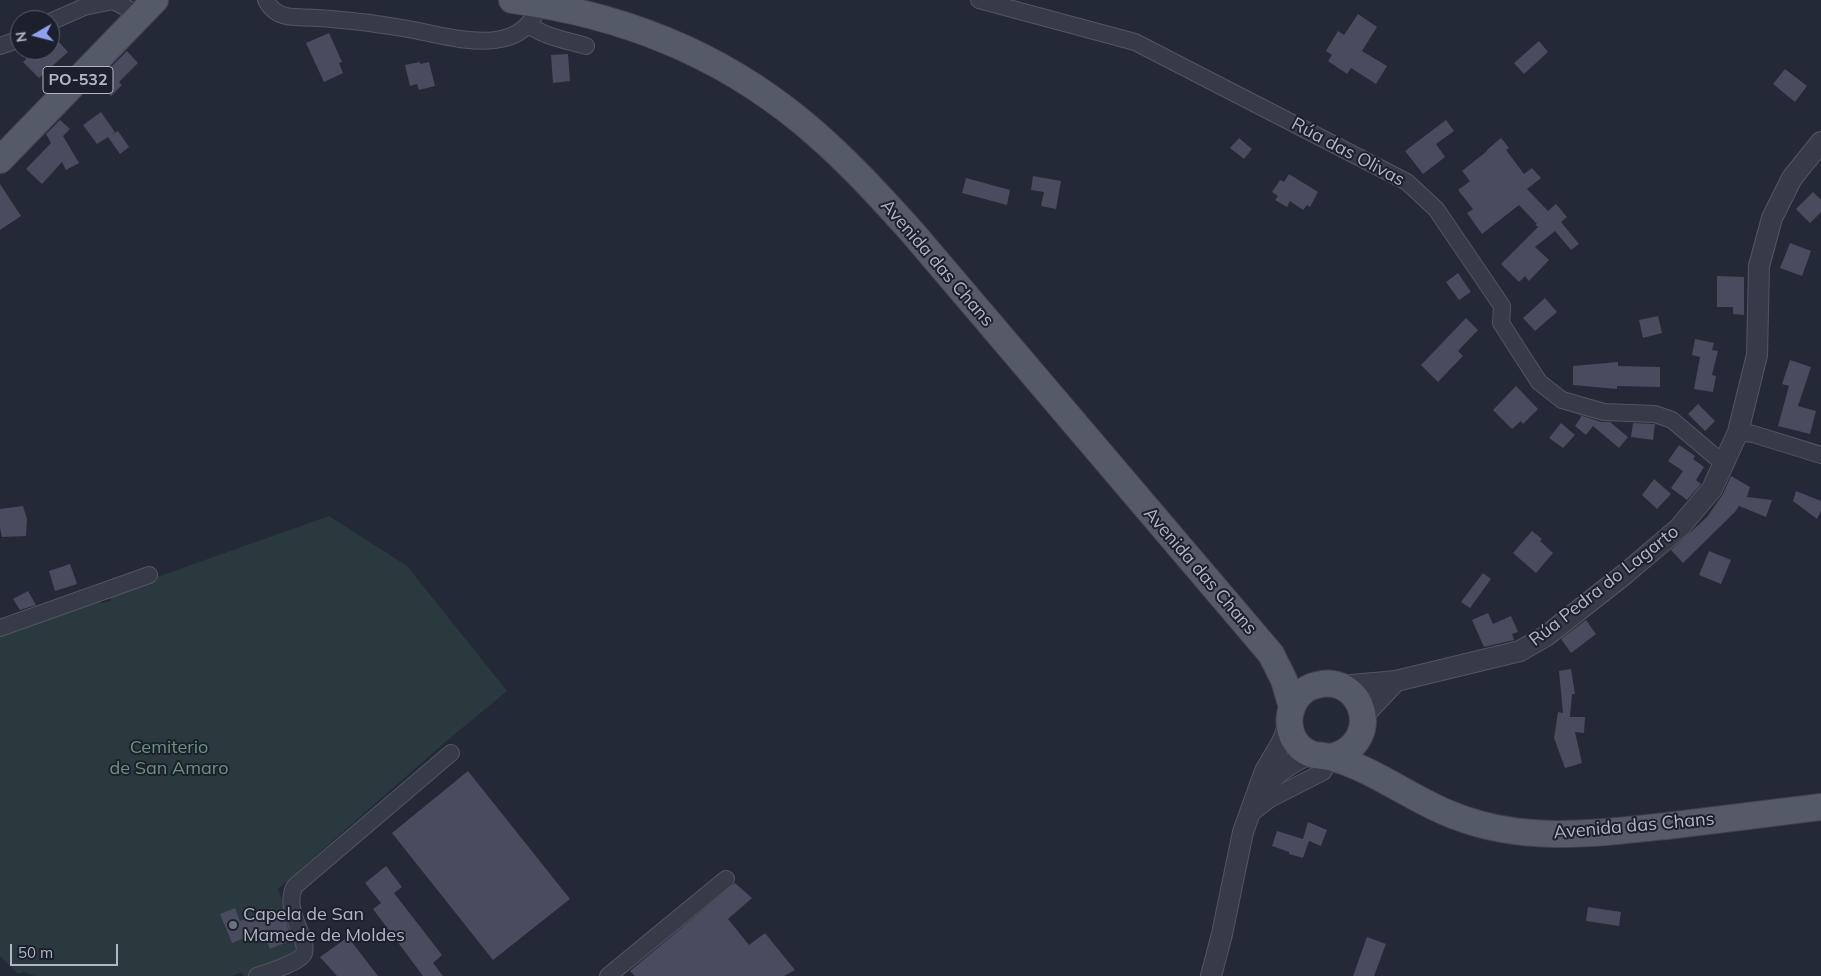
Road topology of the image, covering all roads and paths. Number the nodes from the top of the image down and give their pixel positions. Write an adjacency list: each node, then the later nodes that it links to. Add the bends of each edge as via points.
1 (266, 0): 5 (street, via 269,8 286,16 339,19 487,42 519,32)
2 (512, 0): 5 (main road, Avenida das Chans)
3 (979, 0): 12 (street, Rúa das Olivas, via 1135,42 1407,182 1436,209 1502,306 1501,323 1539,382 1562,400 1604,412 1654,414 1672,420)
4 (148, 8): 6 (street, via 112,1 84,7); 9 (main road, PO-532)
5 (534, 14): 7 (street, via 537,31); 15 (main road, Avenida das Chans, via 577,11 622,23 687,49 725,68 801,121 878,195 917,238)
6 (60, 18)
7 (586, 46)
8 (1821, 142): 10 (street, Rúa Pedra do Lagarto, via 1792,178 1772,218 1759,266 1757,355)
9 (0, 160)
10 (1738, 432): 11 (street); 12 (street, Rúa Pedra do Lagarto)
11 (1821, 455)
12 (1724, 464): 16 (street, Rúa Pedra do Lagarto, via 1712,489 1679,528 1546,636 1520,651)
13 (149, 576): 14 (street)
14 (0, 628)
15 (1271, 654): 17 (main road, Avenida das Chans); 18 (main road, Avenida das Chans, via 1284,680)
16 (1396, 681): 17 (street, Rúa Pedra do Lagarto); 19 (street)
17 (1332, 685): 18 (main road, via 1316,685 1304,690 1295,700); 19 (main road, Avenida das Chans, via 1352,693 1359,703)
18 (1291, 715): 21 (main road, Avenida das Chans, via 1294,738 1301,748); 23 (street)
19 (1363, 722): 21 (main road, via 1358,740 1349,750); 22 (main road, Avenida das Chans, via 1366,744)
20 (451, 753): 27 (street, via 295,886 291,892 292,913 304,943 303,956)
21 (1321, 756): 22 (main road, Avenida das Chans); 23 (street, via 1280,770); 25 (street, via 1323,772 1270,798)
22 (1396, 786): 24 (main road, Avenida das Chans, via 1455,816 1482,825 1534,834 1614,832)
23 (1258, 791): 25 (street)
24 (1821, 808)
25 (1248, 816): 29 (street)
26 (726, 879): 28 (street)
27 (257, 976)
28 (608, 976)
29 (1211, 976)

